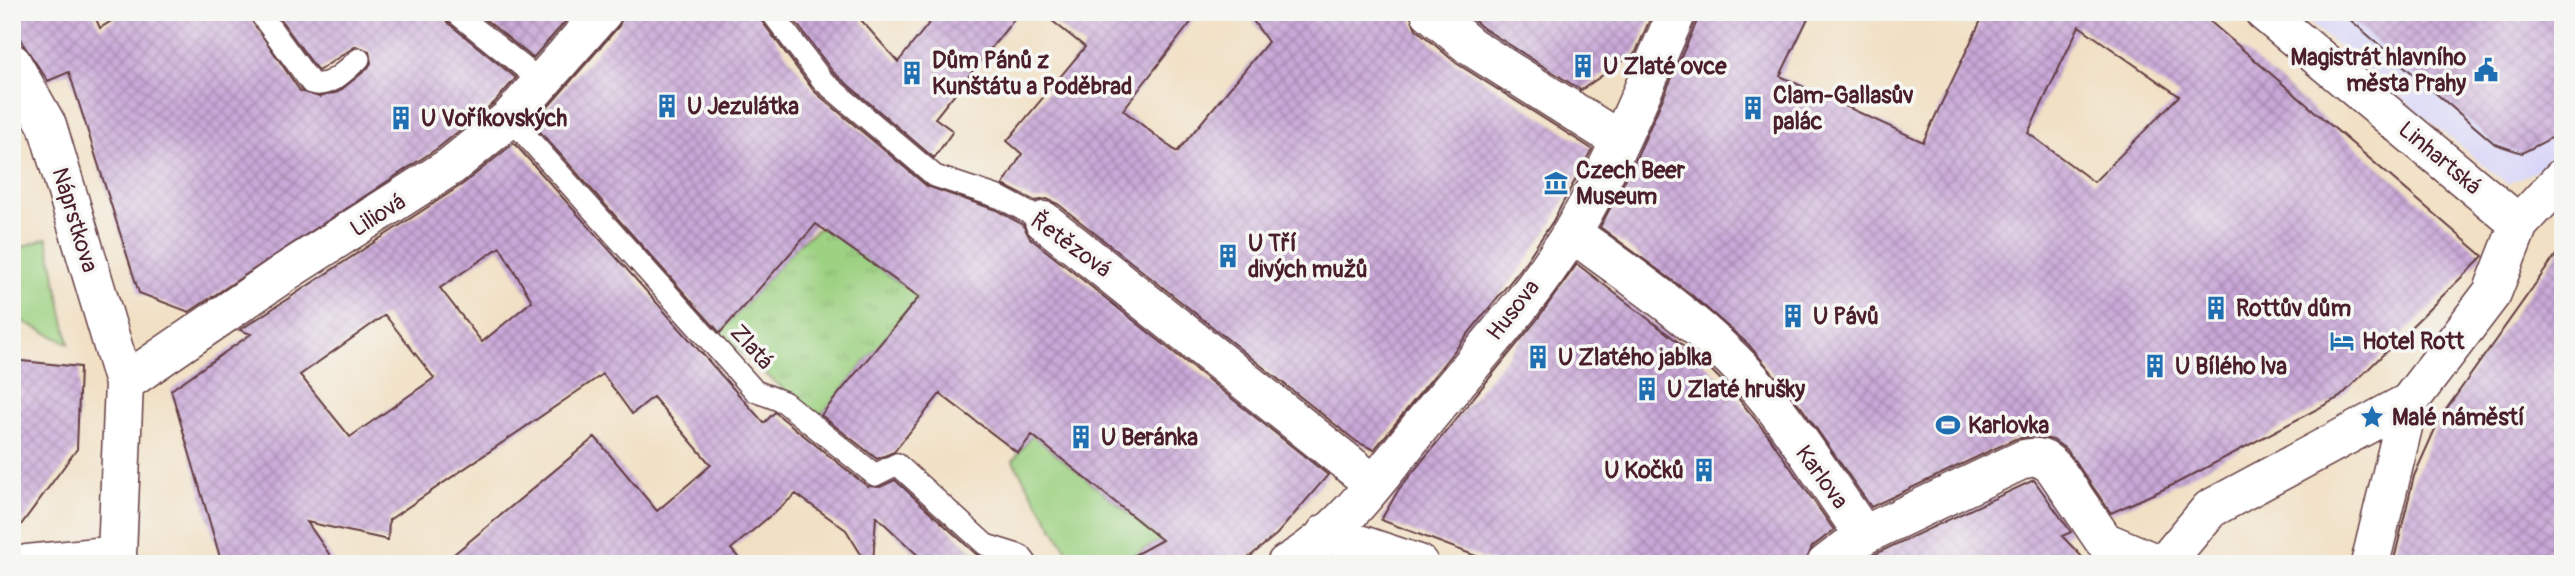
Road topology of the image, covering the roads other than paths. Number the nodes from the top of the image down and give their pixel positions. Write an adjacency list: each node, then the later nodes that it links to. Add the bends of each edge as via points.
1 (259, 12): 8 (lane, via 311,83 321,86)
2 (455, 12): 10 (lane)
3 (603, 12): 10 (street, Liliová)
4 (771, 12): 14 (lane, Řetězová, via 823,81 935,176 1001,198)
5 (1430, 12): 12 (street, via 1470,46)
6 (1677, 12): 12 (street, Husova)
7 (2264, 12): 15 (street, Linhartská)
8 (359, 59)
9 (12, 63): 17 (street, Náprstkova, via 47,125)
10 (543, 83): 11 (street, Liliová)
11 (510, 118): 17 (street, Liliová, via 451,166); 24 (lane, Zlatá, via 755,391 784,402 875,475 897,464 986,545 1021,556)
12 (1619, 141): 16 (street, Husova)
13 (2563, 177): 15 (street)
14 (1044, 221): 19 (street, Řetězová)
15 (2519, 224): 18 (street, via 2492,293)
16 (1572, 233): 19 (street, Husova); 21 (street, Karlova, via 1672,306 1734,360)
17 (124, 383): 22 (street, Náprstkova)
18 (2409, 402): 28 (street, via 2210,509); 29 (street)
19 (1374, 485): 20 (street, Husova)
20 (1326, 533): 25 (street, Husova); 26 (street)
21 (1864, 535): 27 (street); 28 (street, via 2035,456 2055,469 2104,541)
22 (118, 559): 23 (street)
23 (27, 564)
24 (1027, 564)
25 (1286, 564)
26 (1419, 564)
27 (1826, 564)
28 (2161, 564)
29 (2370, 564)

